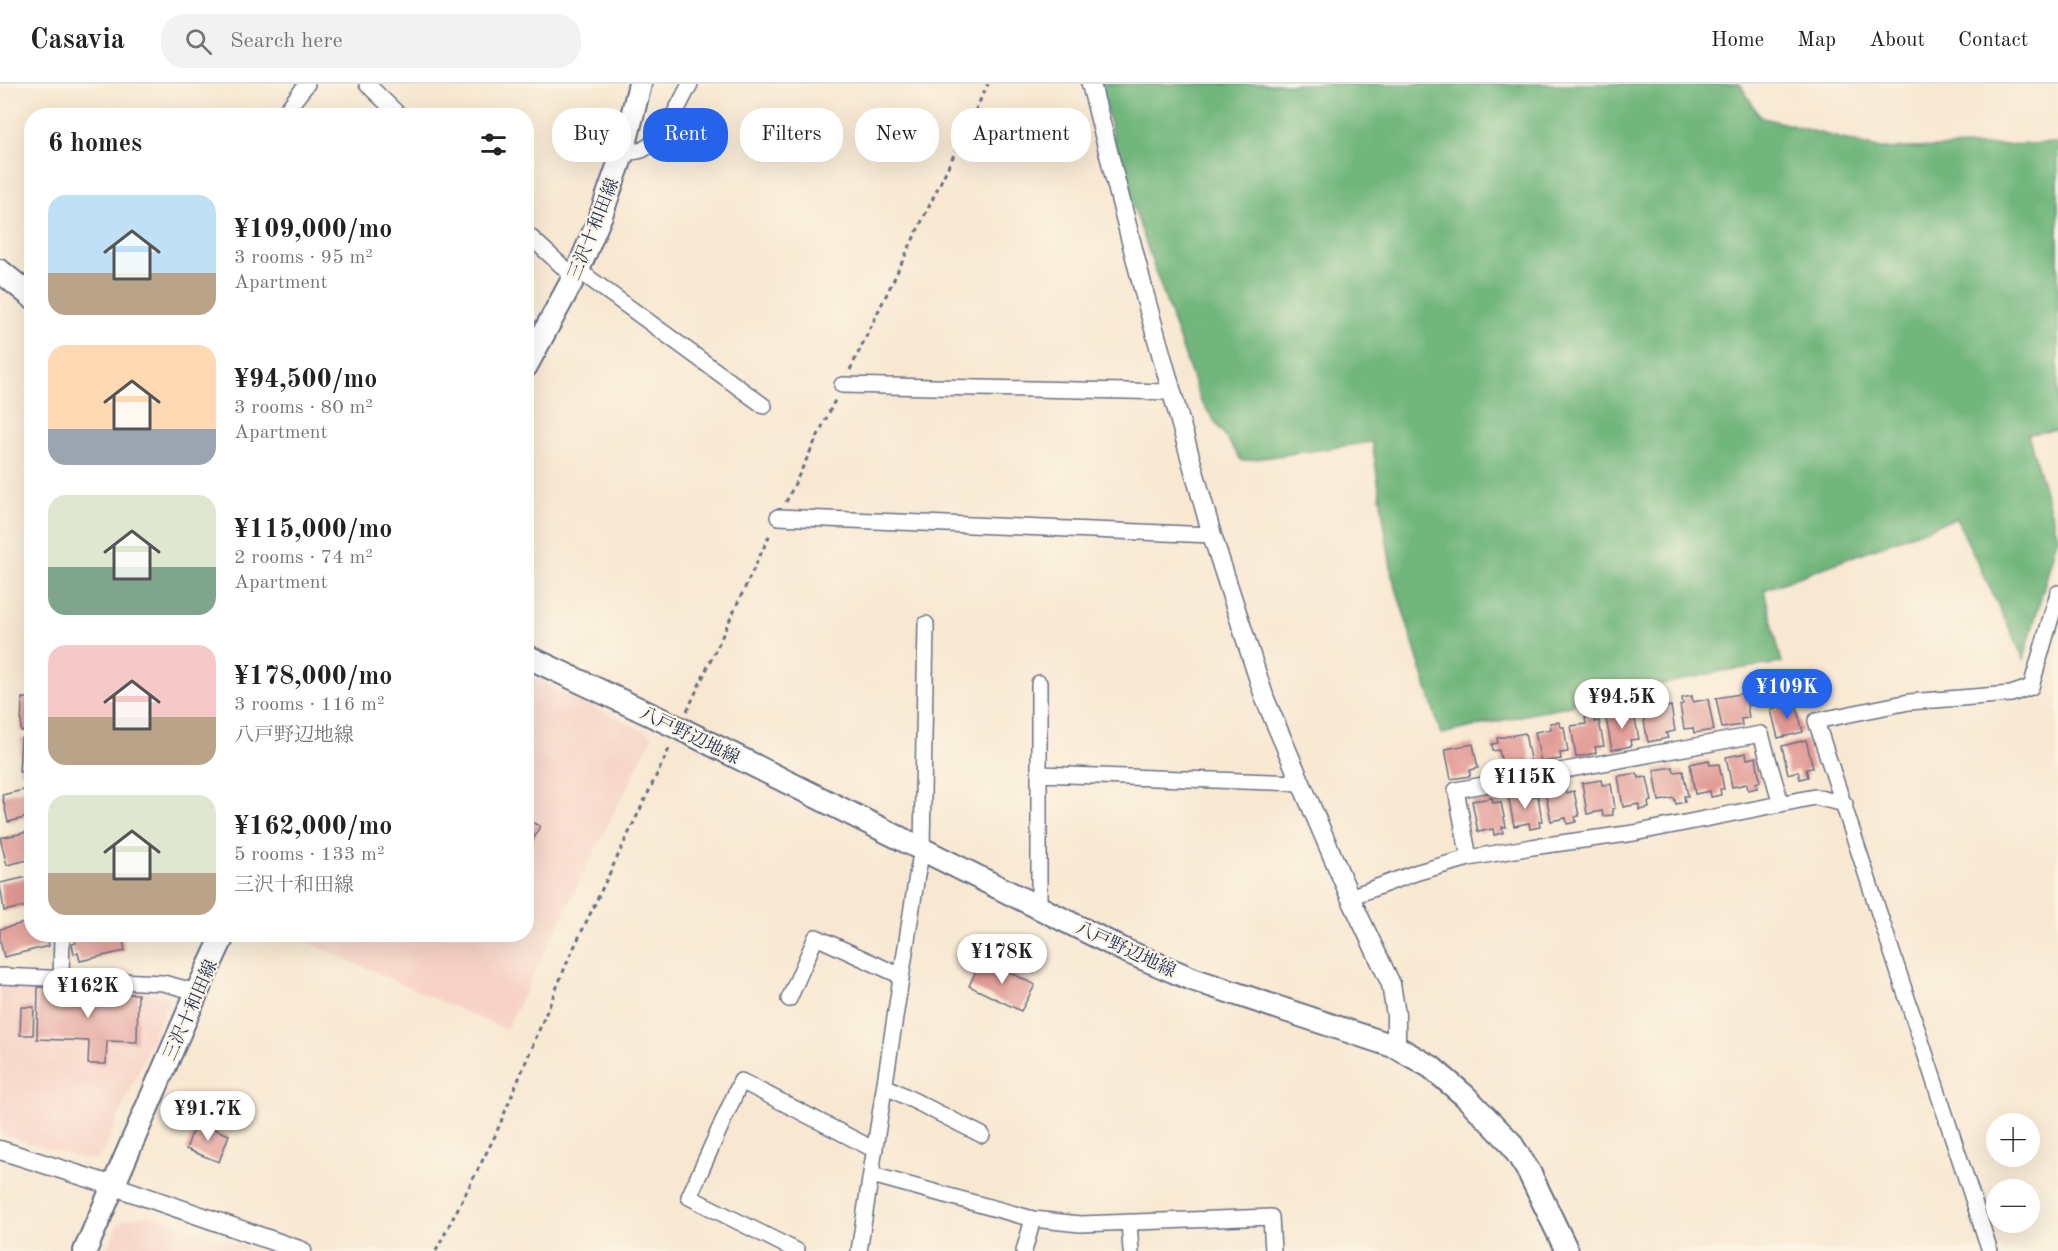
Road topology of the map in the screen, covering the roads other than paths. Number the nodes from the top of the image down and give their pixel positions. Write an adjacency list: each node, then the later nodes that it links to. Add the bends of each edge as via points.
1 (307, 84): 6 (street)
2 (367, 84): 7 (street)
3 (639, 84): 8 (main road, 三沢十和田線)
4 (690, 84): 9 (street, via 653,144)
5 (1091, 84): 17 (street)
6 (288, 108)
7 (392, 108)
8 (631, 118)
9 (631, 152)
10 (619, 162): 13 (main road, 三沢十和田線)
11 (534, 239): 13 (street)
12 (0, 271): 14 (main road)
13 (576, 273): 15 (main road, 三沢十和田線); 18 (street)
14 (24, 290)
15 (534, 351)
16 (842, 386): 17 (street)
17 (1172, 392): 20 (street)
18 (764, 406)
19 (778, 517): 20 (street)
20 (1212, 535): 26 (street, via 1265,699)
21 (2058, 593): 28 (street, via 2031,687 2011,694 1909,702 1816,721)
22 (926, 624): 29 (street)
23 (534, 660): 29 (main road, 八戸野辺地線)
24 (1039, 683): 25 (street)
25 (1039, 774): 26 (street); 32 (street)
26 (1301, 783): 31 (street)
27 (1781, 804): 28 (street, via 1815,797); 30 (street, via 1634,833); 30 (street, via 1761,734 1456,790)
28 (1845, 804): 57 (street)
29 (922, 850): 32 (main road, 八戸野辺地線); 36 (street)
30 (1469, 858): 31 (street)
31 (1350, 897): 40 (street, via 1391,984)
32 (1039, 907): 40 (main road, 八戸野辺地線, via 1192,980)
33 (62, 942): 37 (street)
34 (220, 942): 38 (main road, 三沢十和田線)
35 (0, 976): 37 (street)
36 (901, 976): 39 (street, via 816,937); 41 (street)
37 (61, 979): 38 (street, via 163,983)
38 (197, 992): 46 (main road, 三沢十和田線)
39 (789, 999)
40 (1396, 1047): 56 (main road, 八戸野辺地線, via 1431,1067 1465,1095 1510,1142)
41 (885, 1086): 42 (street); 44 (street)
42 (982, 1135)
43 (0, 1150): 46 (street)
44 (875, 1150): 45 (street); 51 (street, via 741,1081 689,1197)
45 (872, 1175): 47 (street); 52 (street)
46 (114, 1186): 49 (main road, 三沢十和田線); 50 (street)
47 (1033, 1219): 48 (street, via 1080,1224); 53 (street)
48 (1129, 1222): 54 (street); 55 (street, via 1271,1217)
49 (84, 1251)
50 (302, 1251)
51 (797, 1251)
52 (859, 1251)
53 (1024, 1251)
54 (1131, 1251)
55 (1273, 1251)
56 (1567, 1251)
57 (1990, 1251)

